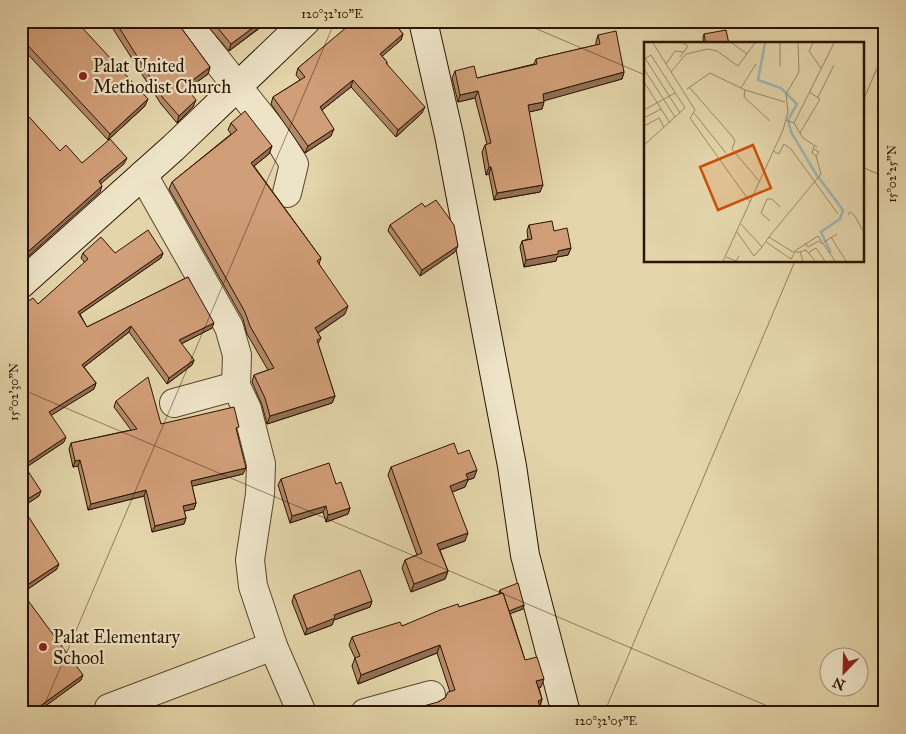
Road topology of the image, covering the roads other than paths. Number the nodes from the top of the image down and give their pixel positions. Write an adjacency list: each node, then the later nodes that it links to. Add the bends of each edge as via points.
1 (306, 21): 4 (street)
2 (423, 21): 15 (street, via 449,134 492,359 525,555)
3 (195, 33): 4 (street)
4 (238, 87): 5 (street); 6 (street, via 294,164)
5 (143, 175): 7 (street); 8 (street, via 229,327 237,355)
6 (287, 192)
7 (21, 284)
8 (236, 386): 9 (street); 10 (street, via 249,417 261,464 250,560 252,586)
9 (174, 403)
10 (273, 646): 12 (street); 13 (street)
11 (431, 695): 14 (street)
12 (109, 708)
13 (302, 713)
14 (365, 713)
15 (566, 713)

